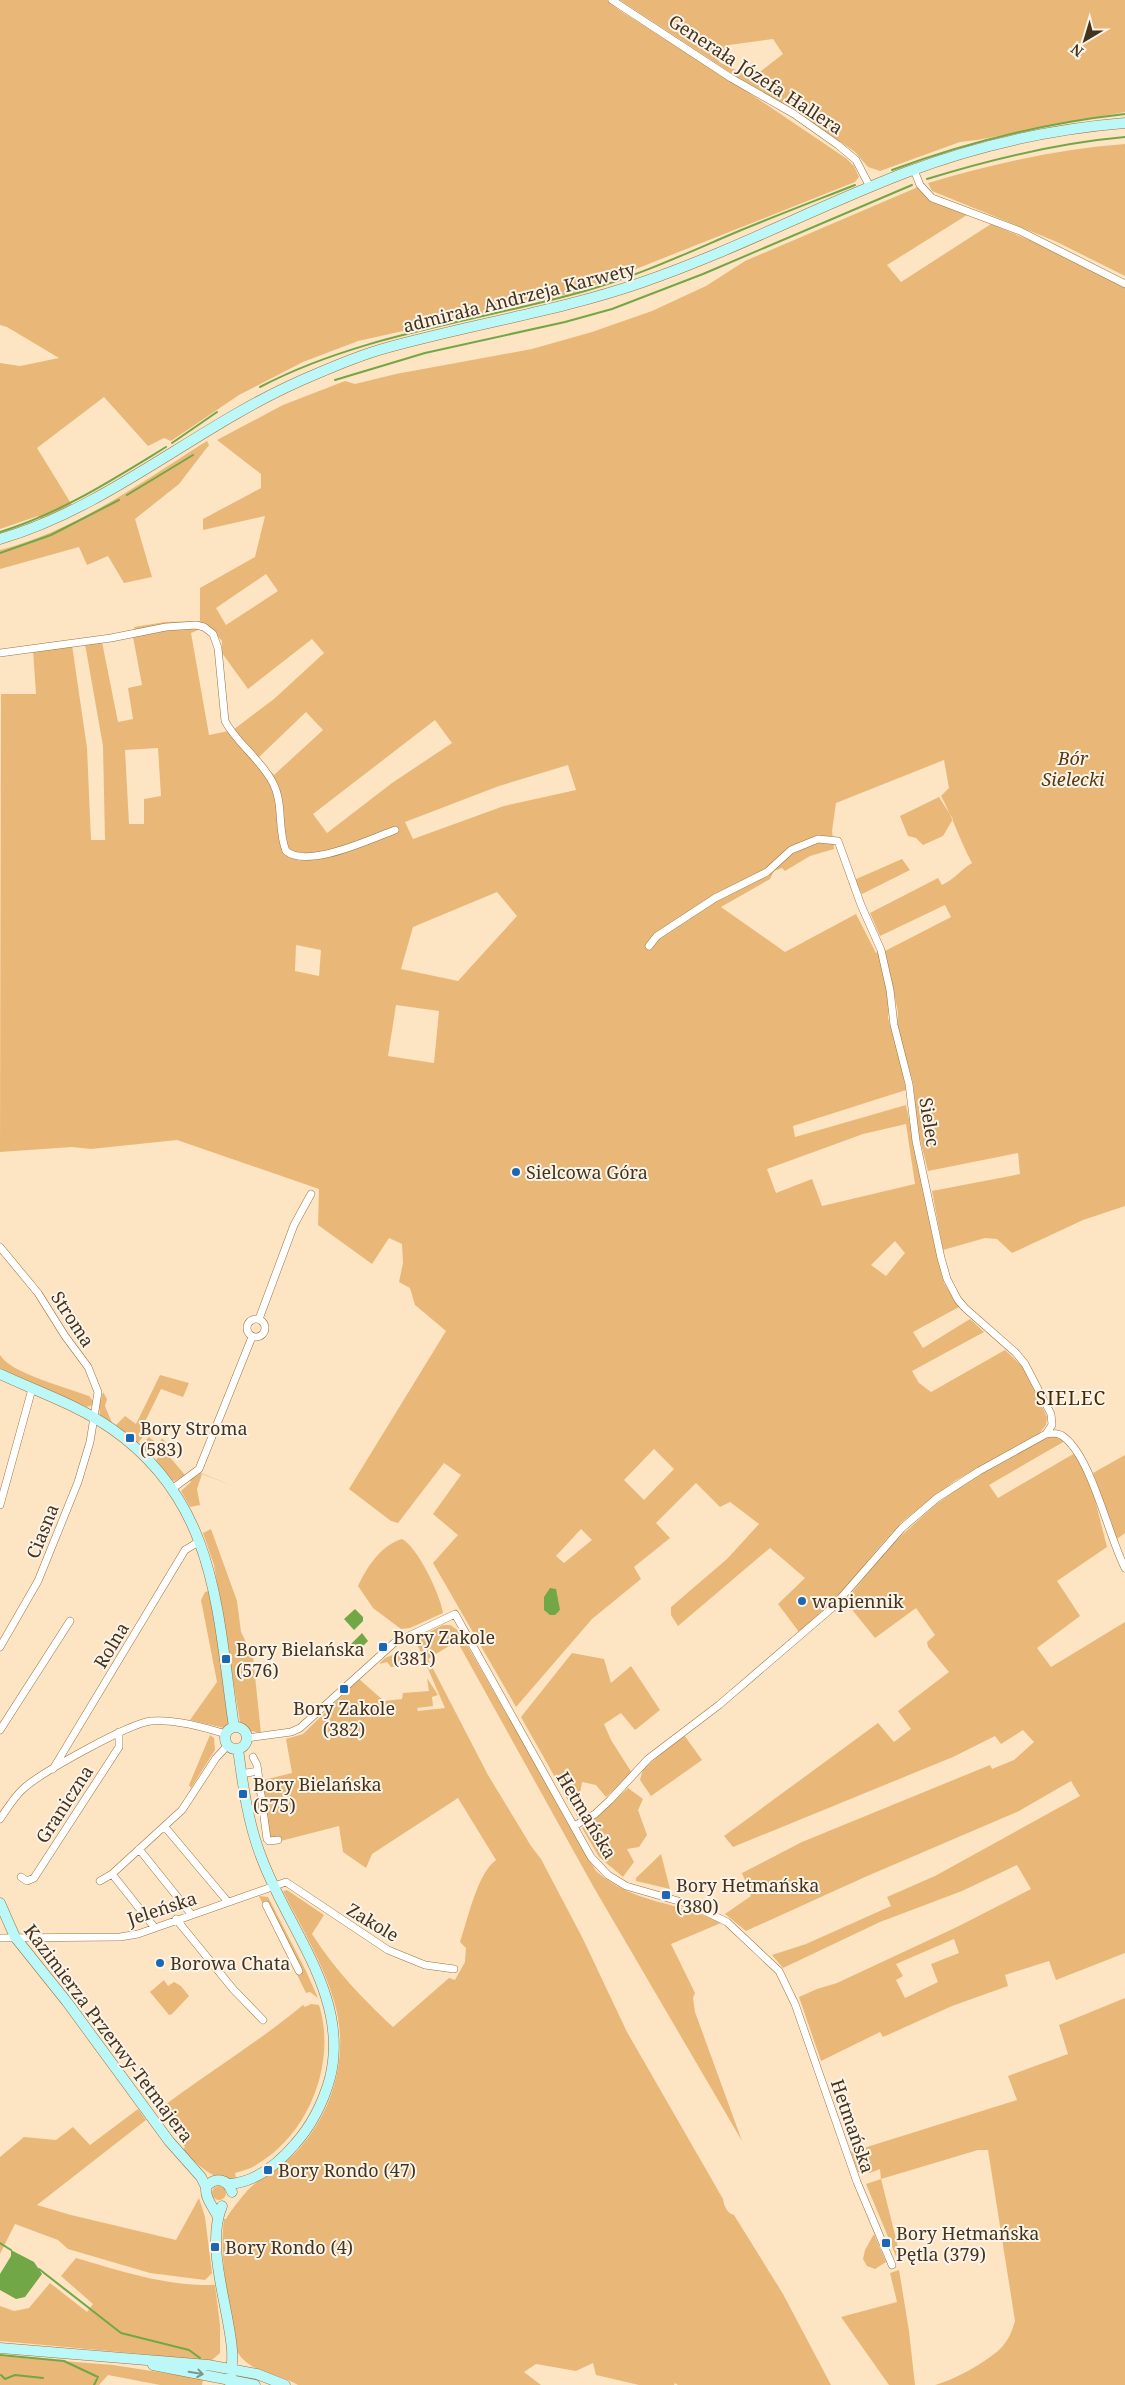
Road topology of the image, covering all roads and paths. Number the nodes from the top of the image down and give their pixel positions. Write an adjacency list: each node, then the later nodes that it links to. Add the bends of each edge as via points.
1 (612, 0): 4 (street, Generała Józefa Hallera, via 838,145 856,160)
2 (1125, 123): 3 (street, admirała Andrzeja Karwety, via 1021,138)
3 (914, 170): 4 (street, admirała Andrzeja Karwety); 5 (street, via 920,185 932,198 1020,232)
4 (870, 187): 6 (street, admirała Andrzeja Karwety, via 644,282 581,302 377,351 334,366 230,416 77,510)
5 (1125, 284)
6 (0, 539)
7 (0, 653): 8 (street, via 111,638 166,626 204,627 213,634 218,648 225,721 273,783 279,801 286,851 296,857 316,856)
8 (395, 830)
9 (649, 946): 17 (street, Sielec, via 657,936 715,898 767,872 791,850 818,839 838,841 881,950 894,1025 909,1084 916,1141 948,1279 965,1308 1025,1364 1051,1414 1052,1425)
10 (311, 1194): 12 (street, via 294,1225)
11 (0, 1246): 16 (street, Stroma, via 38,1293 88,1367 98,1392)
12 (259, 1319): 13 (street, via 251,1320 246,1326); 13 (street, via 265,1331 260,1337)
13 (252, 1337): 18 (street, via 199,1469)
14 (0, 1374): 15 (street)
15 (32, 1389): 16 (street); 19 (street)
16 (94, 1418): 18 (street, via 136,1448); 23 (street, Ciasna, via 78,1482 48,1559)
17 (1046, 1434): 21 (street, via 1056,1433 1067,1440 1085,1467); 35 (street, via 937,1498 902,1528 832,1608 719,1705 648,1759 600,1809)
18 (172, 1489): 20 (street)
19 (0, 1505)
20 (200, 1541): 24 (street, via 214,1586); 31 (street, Rolna, via 185,1550)
21 (1125, 1568)
22 (70, 1621): 25 (street)
23 (0, 1648)
24 (234, 1727): 27 (street); 28 (street, via 243,1730)
25 (0, 1730)
26 (120, 1732): 27 (street, via 139,1723 158,1721); 31 (street); 40 (street, Graniczna, via 119,1747 34,1878 26,1881)
27 (226, 1734): 29 (street)
28 (247, 1738): 29 (street, via 245,1744); 35 (street, Hetmańska, via 300,1728 394,1643 455,1614)
29 (233, 1747): 33 (street); 36 (street, via 216,1758 182,1810)
30 (253, 1757): 32 (street)
31 (53, 1770): 34 (street, via 24,1789)
32 (258, 1771): 33 (street); 37 (street, via 267,1839)
33 (241, 1774): 43 (street, via 253,1832)
34 (0, 1819)
35 (574, 1826): 58 (street, Hetmańska, via 600,1869 616,1881 717,1916 735,1928 779,1971 795,2004 857,2182)
36 (165, 1827): 38 (street); 44 (street)
37 (278, 1840)
38 (139, 1849): 39 (street); 47 (street)
39 (112, 1874): 41 (street); 49 (street)
40 (21, 1878)
41 (100, 1881)
42 (285, 1882): 43 (street, Jeleńska); 52 (street, Zakole, via 388,1950 425,1965)
43 (273, 1886): 44 (street, Jeleńska); 56 (street, via 320,1979 330,2010 334,2041 331,2072 319,2108 297,2142 274,2164)
44 (228, 1902): 47 (street, Jeleńska)
45 (0, 1903): 51 (street, Kazimierza Przerwy-Tetmajera)
46 (266, 1905): 53 (street)
47 (191, 1914): 48 (street, Jeleńska)
48 (176, 1919): 49 (street, Jeleńska); 54 (street)
49 (155, 1928): 51 (street, Jeleńska, via 120,1937)
50 (0, 1938): 51 (street, Jeleńska)
51 (15, 1938): 55 (street, Kazimierza Przerwy-Tetmajera, via 67,2002 169,2141)
52 (454, 1969)
53 (299, 1971)
54 (263, 2020)
55 (209, 2184): 56 (street, via 220,2180); 57 (street, via 207,2198)
56 (231, 2188): 57 (street, via 229,2201)
57 (218, 2206): 59 (street, via 218,2255)
58 (892, 2265)
59 (226, 2312): 61 (street); 63 (street)
60 (0, 2348): 63 (street, via 138,2361 167,2369)
61 (233, 2352): 62 (street, via 242,2365); 63 (street)
62 (257, 2374): 63 (street); 65 (street)
63 (228, 2377): 64 (street)
64 (254, 2385)
65 (285, 2385)

